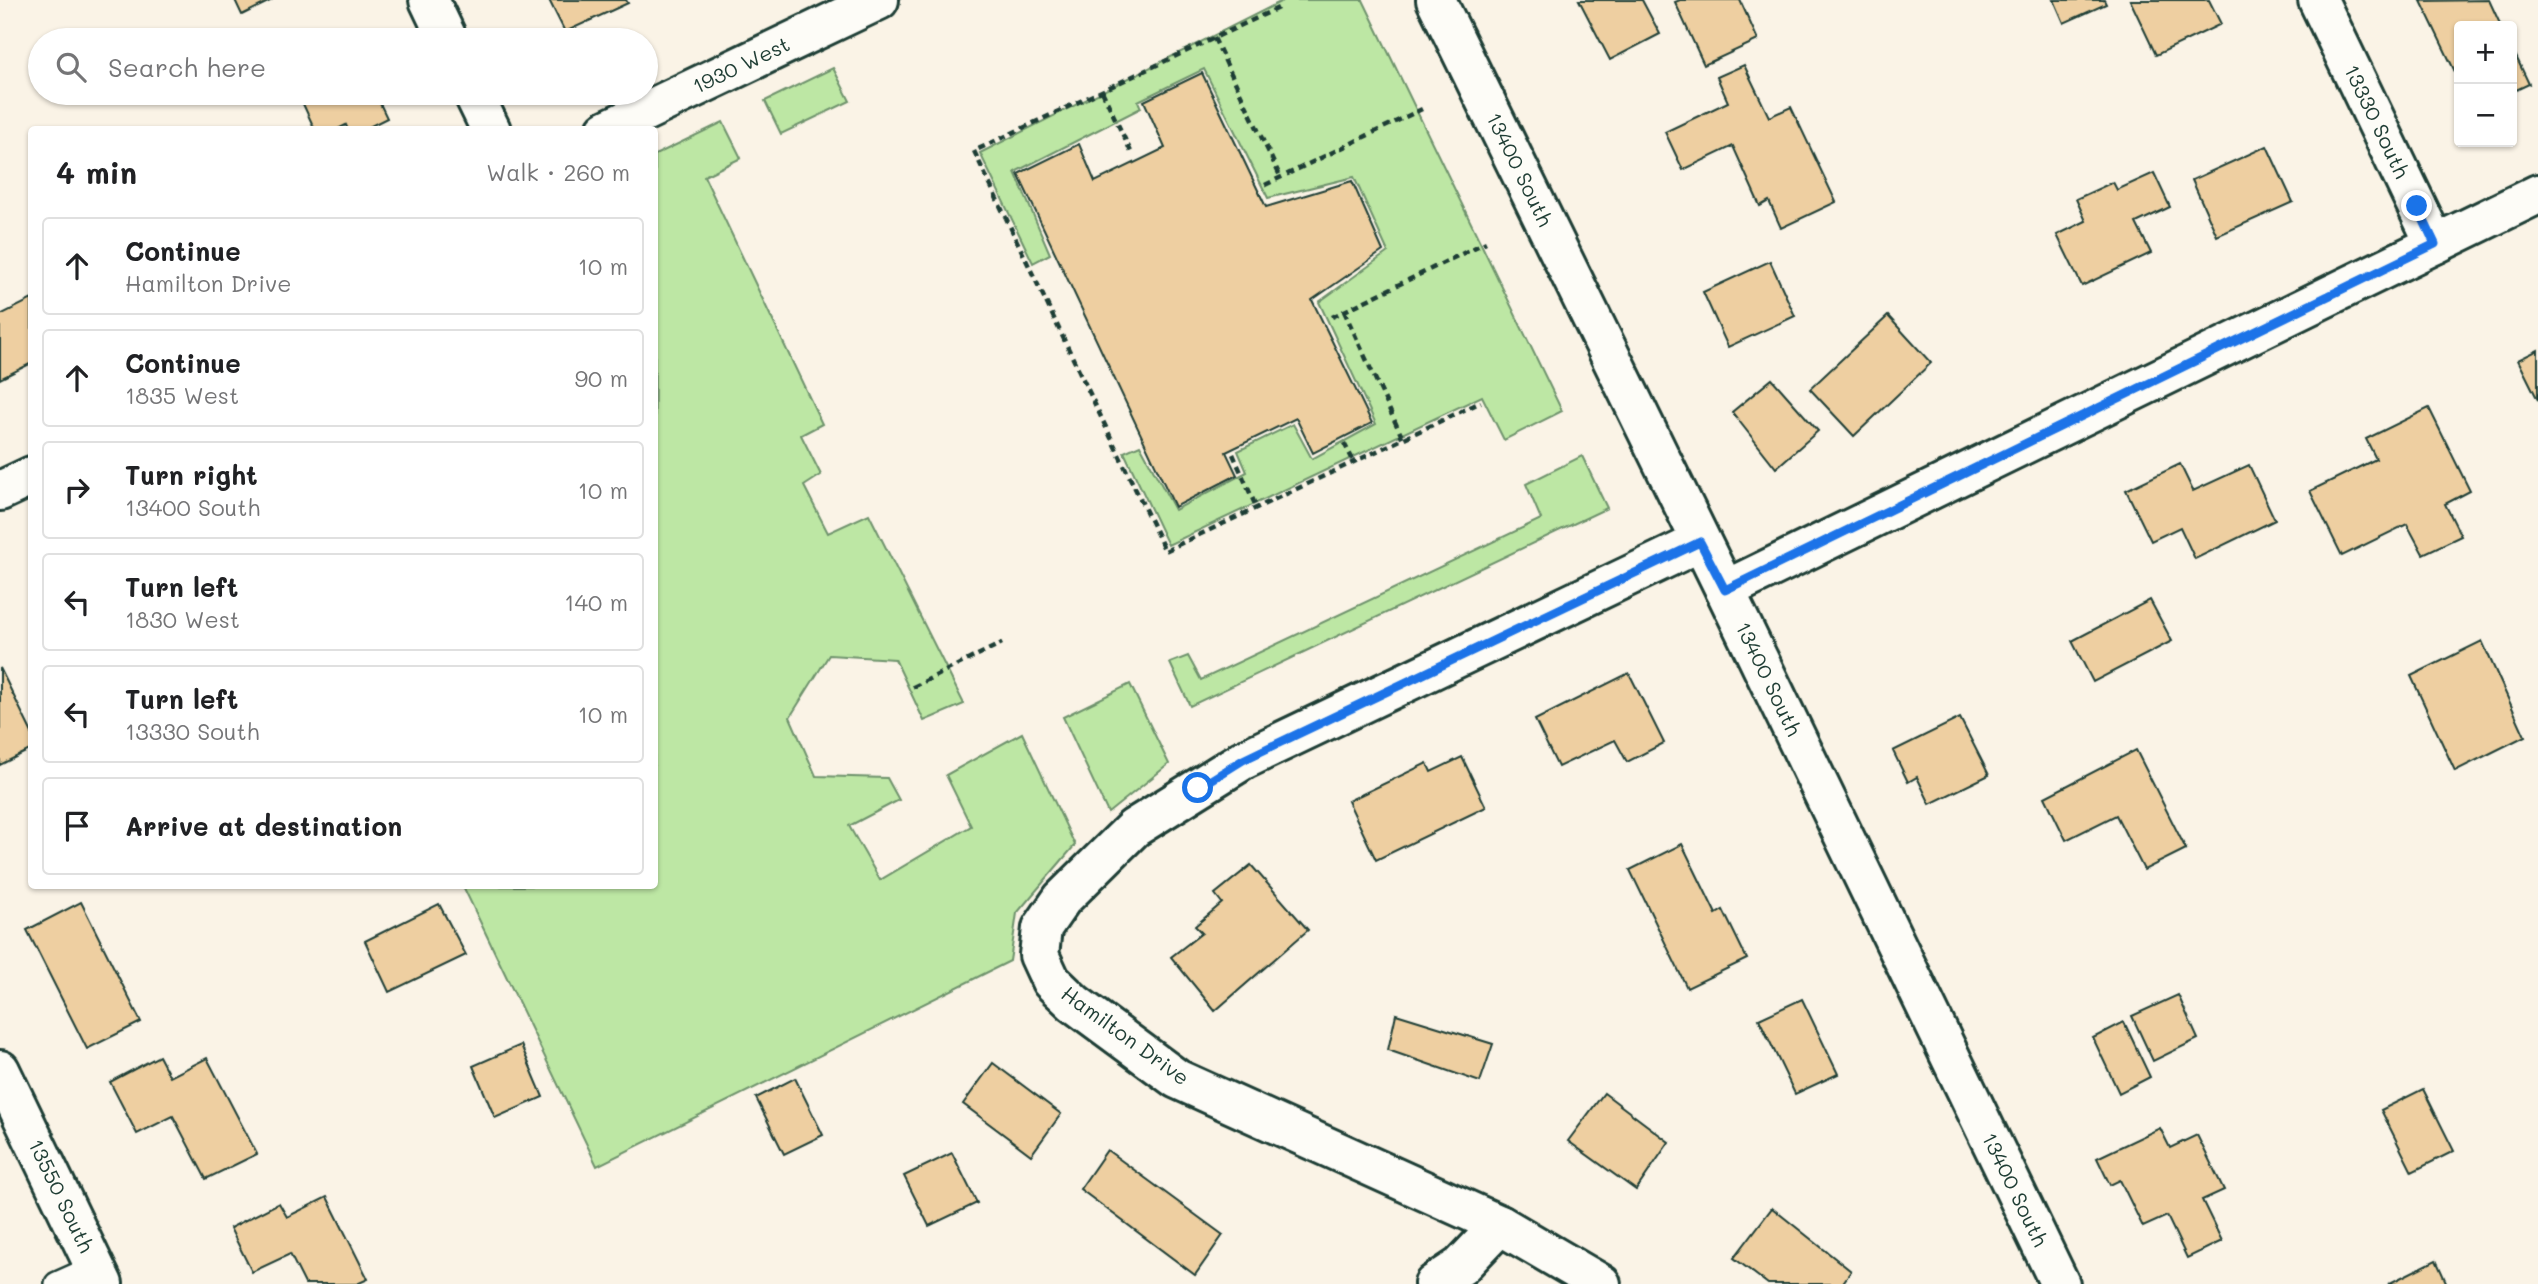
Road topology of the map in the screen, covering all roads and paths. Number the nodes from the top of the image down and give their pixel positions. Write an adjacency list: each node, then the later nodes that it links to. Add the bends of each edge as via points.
1 (429, 0): 6 (street)
2 (879, 0): 12 (street, 1930 West)
3 (1436, 0): 29 (street, 13400 South)
4 (2318, 0): 18 (street, 13330 South)
5 (1278, 8): 7 (path)
6 (442, 28)
7 (1214, 38): 8 (path); 14 (path)
8 (1102, 90): 13 (path); 28 (path, via 974,151 1165,551)
9 (479, 105): 11 (street)
10 (1422, 109): 14 (path)
11 (489, 126)
12 (614, 126)
13 (1133, 156)
14 (1281, 178): 15 (path)
15 (1265, 186)
16 (2538, 194): 18 (street)
17 (1486, 242): 19 (path)
18 (2435, 244): 30 (street)
19 (1344, 311): 20 (path); 22 (path)
20 (1332, 317)
21 (1481, 402): 22 (path)
22 (1403, 439): 25 (path)
23 (1343, 443): 25 (path)
24 (1233, 454): 28 (path)
25 (1354, 462): 28 (path)
26 (28, 478): 27 (street)
27 (0, 492)
28 (1257, 509)
29 (1700, 542): 30 (street, 13400 South); 34 (street, Hamilton Drive, via 1243,760 1134,828 1062,899 1042,928 1039,954 1051,981 1177,1079)
30 (1725, 590): 39 (street, 13400 South)
31 (1002, 643): 32 (path)
32 (913, 687)
33 (0, 1070): 35 (street, 13550 South)
34 (1500, 1225): 37 (street, via 1461,1266); 38 (street, Hamilton Drive)
35 (99, 1276): 36 (lane)
36 (57, 1284)
37 (1434, 1284)
38 (1601, 1284)
39 (2060, 1284)

